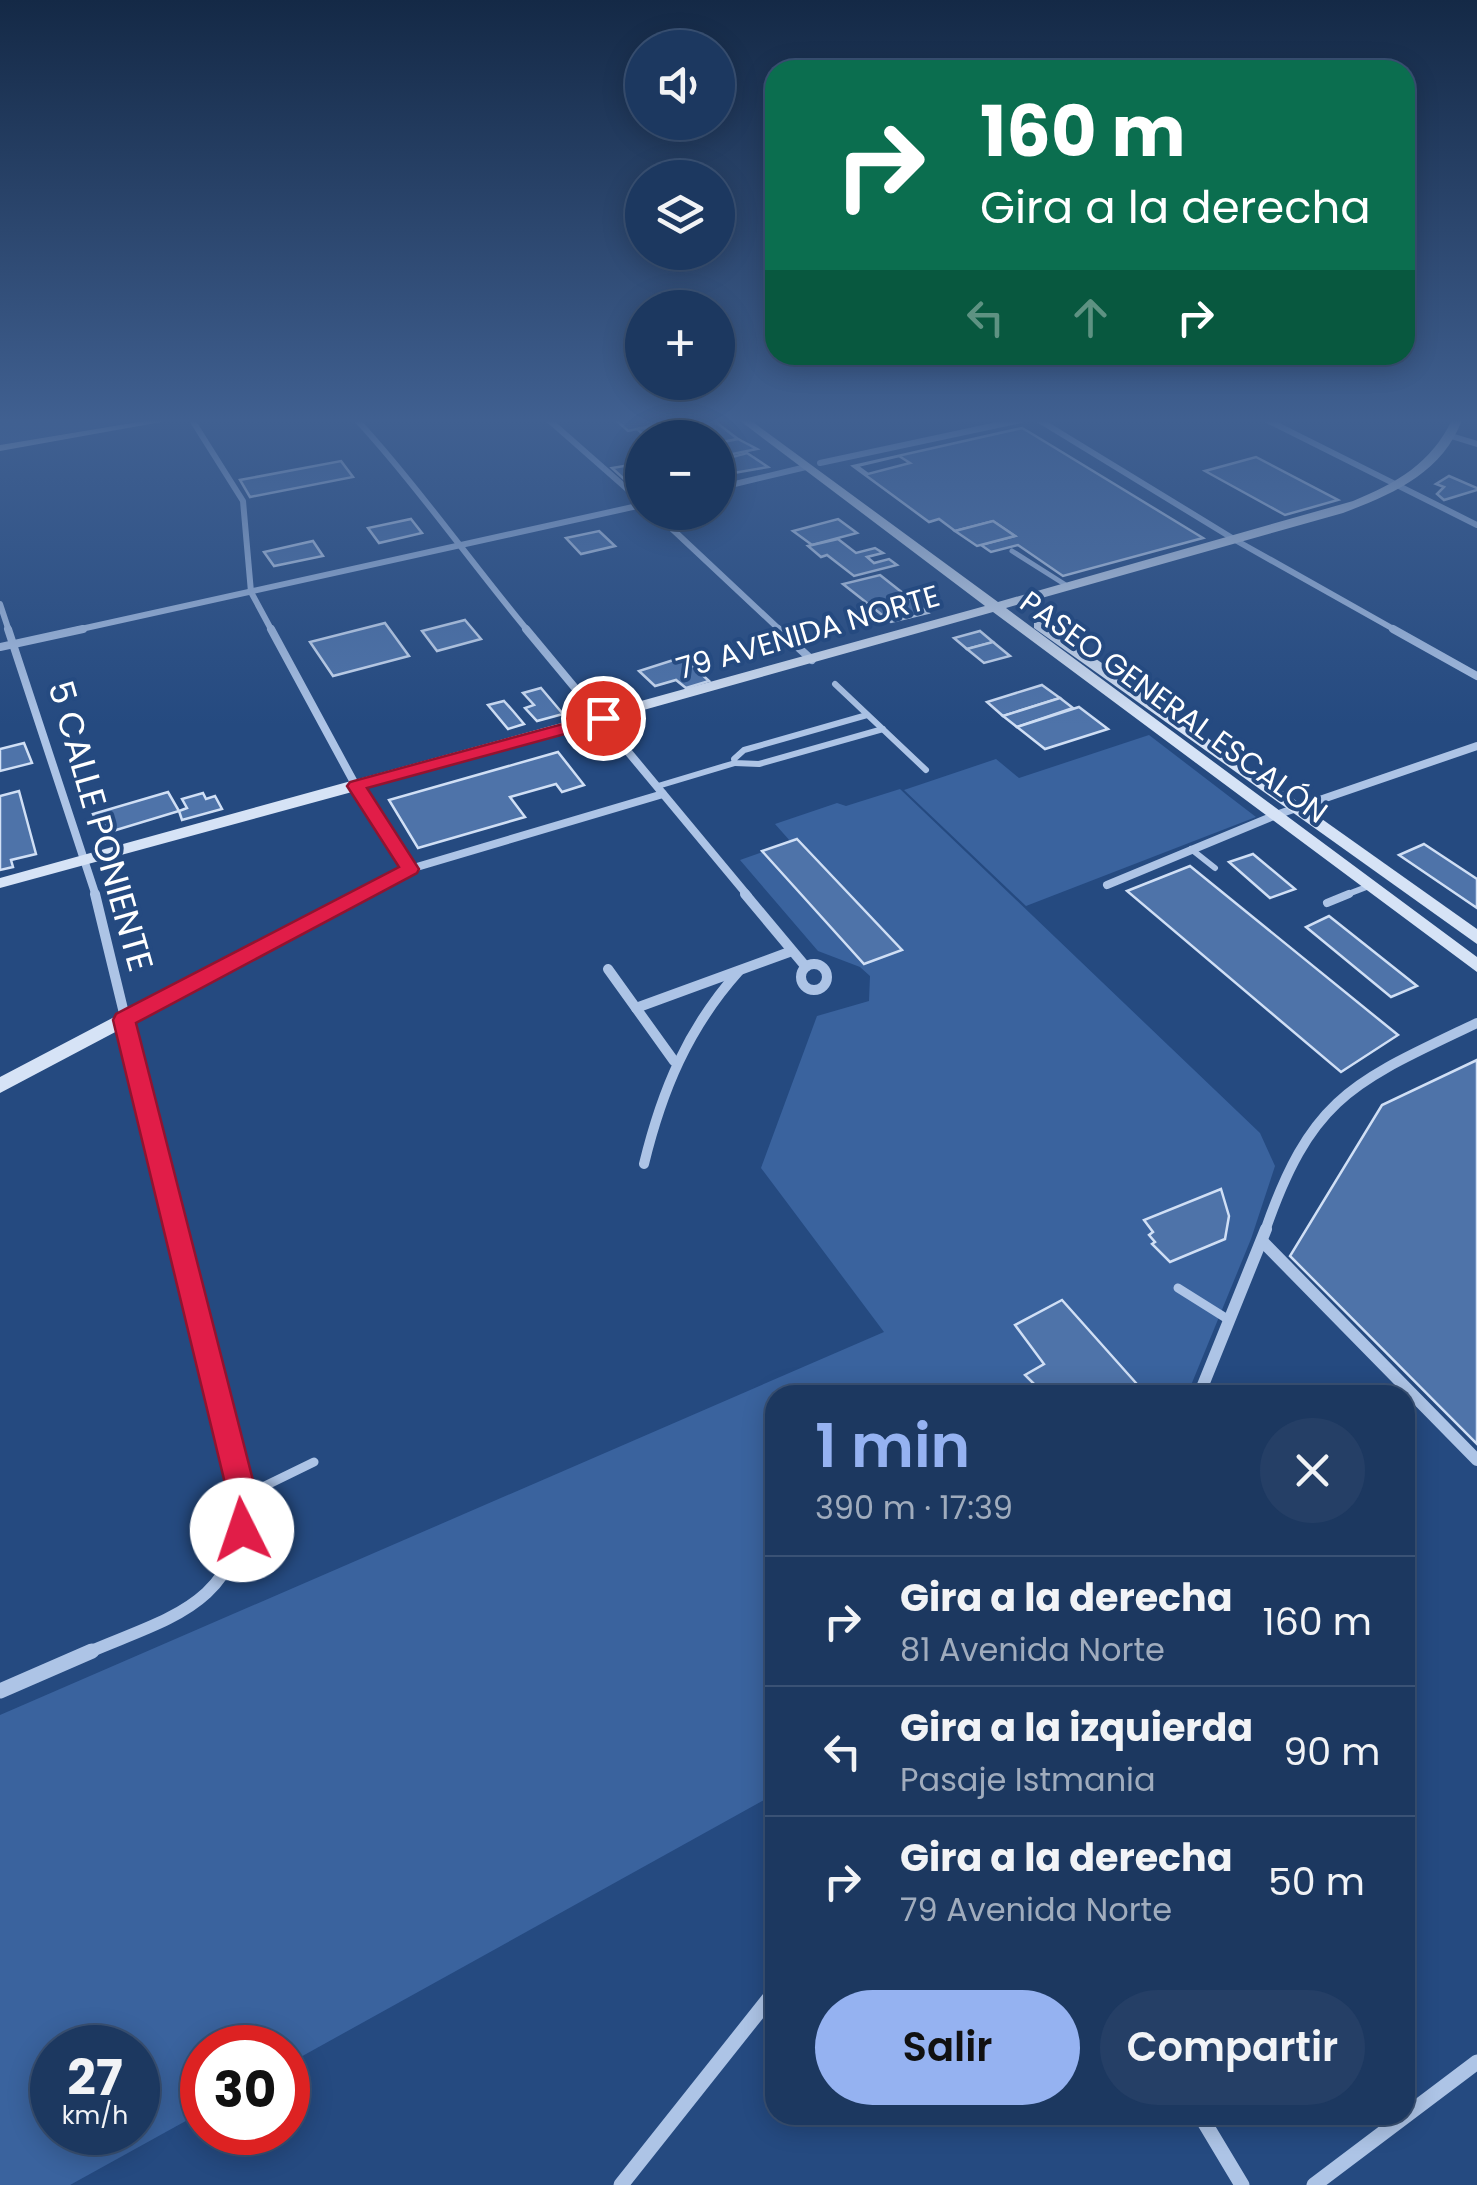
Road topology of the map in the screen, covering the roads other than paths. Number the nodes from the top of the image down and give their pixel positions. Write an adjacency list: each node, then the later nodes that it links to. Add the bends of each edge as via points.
1 (245, 522): 12 (street)
2 (441, 522): 9 (street)
3 (563, 522): 9 (street)
4 (889, 522): 14 (main road, PASEO GENERAL ESCALÓN)
5 (1207, 522): 8 (street)
6 (1299, 522): 8 (main road, 79 AVENIDA NORTE)
7 (673, 530): 17 (street)
8 (1237, 540): 11 (main road, 79 AVENIDA NORTE); 18 (street)
9 (458, 546): 12 (street); 21 (street)
10 (1012, 551): 11 (lane)
11 (1069, 587): 14 (main road, 79 AVENIDA NORTE)
12 (251, 592): 15 (street); 26 (street)
13 (0, 604): 15 (street, 5 CALLE PONIENTE)
14 (1002, 606): 17 (main road, 79 AVENIDA NORTE); 28 (main road, PASEO GENERAL ESCALÓN); 29 (main road, PASEO GENERAL ESCALÓN)
15 (16, 644): 16 (street); 31 (street, 5 CALLE PONIENTE)
16 (0, 648)
17 (812, 660): 21 (main road, 79 AVENIDA NORTE)
18 (1477, 676)
19 (834, 684): 20 (lane)
20 (868, 715): 22 (lane); 24 (lane, via 744,750)
21 (603, 718): 26 (main road, 79 AVENIDA NORTE); 27 (street)
22 (883, 729): 24 (lane, via 759,764); 25 (lane)
23 (1477, 746): 28 (street)
24 (735, 764): 27 (lane)
25 (926, 770)
26 (356, 786): 31 (main road, 79 AVENIDA NORTE); 33 (main road)
27 (661, 790): 33 (street); 39 (street)
28 (1298, 808): 29 (street); 38 (main road, PASEO GENERAL ESCALÓN)
29 (1276, 815): 30 (street); 36 (main road, PASEO GENERAL ESCALÓN)
30 (1191, 849): 32 (lane); 35 (street)
31 (86, 860): 34 (main road, 79 AVENIDA NORTE); 45 (street, 5 CALLE PONIENTE)
32 (1215, 868)
33 (410, 869): 45 (main road)
34 (0, 883)
35 (1106, 885)
36 (1368, 886): 37 (lane); 40 (main road, PASEO GENERAL ESCALÓN)
37 (1327, 903)
38 (1475, 935)
39 (792, 951): 41 (street); 43 (street)
40 (1477, 966)
41 (806, 967)
42 (608, 968): 44 (street)
43 (739, 970): 44 (street); 47 (street)
44 (636, 1008): 47 (street)
45 (124, 1020): 48 (main road); 58 (street, 5 CALLE PONIENTE)
46 (1477, 1023): 50 (street, via 1372,1076 1332,1106 1278,1187)
47 (674, 1061): 49 (street)
48 (0, 1086)
49 (644, 1164)
50 (1262, 1242): 52 (street); 54 (street)
51 (1178, 1288): 52 (lane)
52 (1231, 1321): 53 (street)
53 (1203, 1385)
54 (1403, 1385)
55 (1415, 1397): 56 (street)
56 (1477, 1460)
57 (314, 1462): 58 (lane)
58 (242, 1496): 59 (street, 5 CALLE PONIENTE, via 242,1530 225,1573 196,1606)
59 (0, 1691)
60 (765, 2004): 65 (street)
61 (1477, 2062): 62 (street)
62 (1415, 2109)
63 (1206, 2125): 66 (street)
64 (1394, 2125): 67 (street)
65 (622, 2185)
66 (1242, 2185)
67 (1314, 2185)

